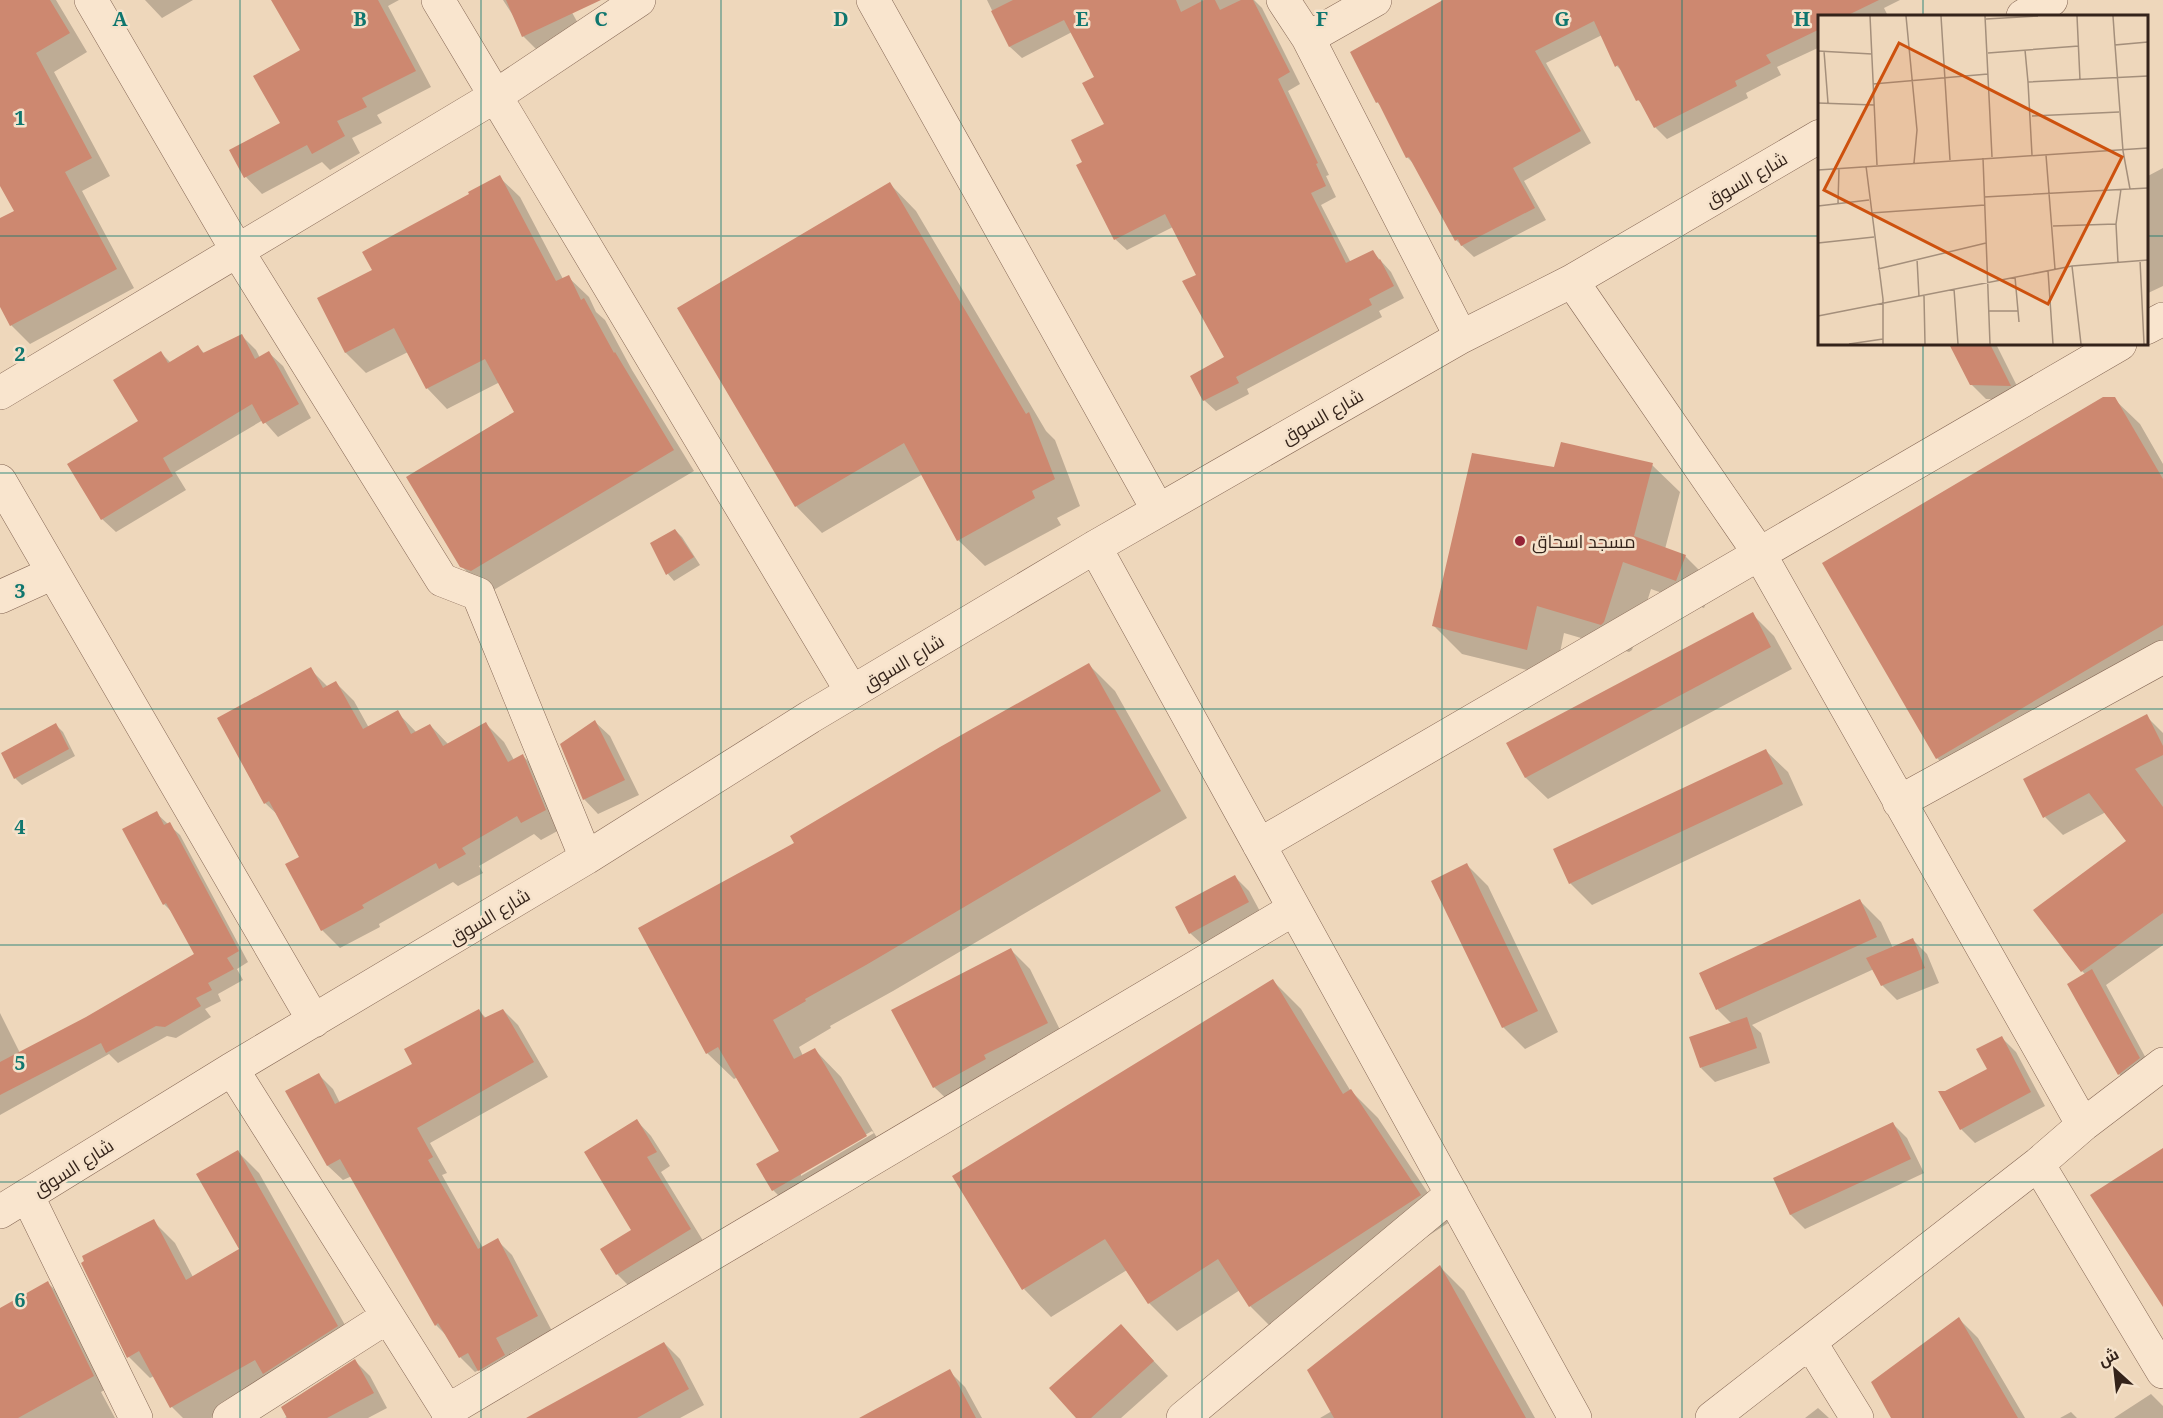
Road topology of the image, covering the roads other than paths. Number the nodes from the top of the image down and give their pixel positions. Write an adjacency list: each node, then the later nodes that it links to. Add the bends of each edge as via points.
1 (92, 0): 12 (street)
2 (438, 0): 10 (street)
3 (639, 0): 10 (street)
4 (873, 0): 20 (street)
5 (1283, 0): 9 (street)
6 (1375, 0): 9 (street)
7 (2051, 0): 8 (street)
8 (2025, 15)
9 (1308, 38): 16 (street)
10 (494, 97): 12 (street); 26 (street)
11 (1818, 137): 13 (street, شارع السوق)
12 (238, 252): 18 (street); 29 (street, via 442,580 478,594)
13 (1572, 281): 16 (street, شارع السوق); 22 (street)
14 (2163, 319): 15 (street)
15 (2148, 327)
16 (1461, 337): 20 (street, شارع السوق)
17 (2118, 345): 22 (street)
18 (0, 393)
19 (0, 481): 23 (street)
20 (1158, 510): 21 (street, شارع السوق)
21 (1095, 547): 26 (street, شارع السوق); 28 (street)
22 (1759, 553): 27 (street); 28 (street)
23 (53, 573): 24 (street); 31 (street)
24 (0, 597)
25 (2163, 657): 27 (street)
26 (852, 692): 29 (street, شارع السوق)
27 (1899, 802): 34 (street)
28 (1259, 845): 30 (street)
29 (586, 858): 31 (street, شارع السوق)
30 (1294, 909): 36 (street); 41 (street)
31 (314, 1021): 33 (street, شارع السوق)
32 (2163, 1064): 34 (street)
33 (232, 1069): 37 (street, شارع السوق); 38 (street)
34 (2083, 1125): 35 (street)
35 (2038, 1164): 39 (street); 40 (street)
36 (1452, 1194): 44 (street); 45 (street)
37 (14, 1204): 42 (street)
38 (387, 1317): 41 (street); 43 (street)
39 (1810, 1342): 46 (street); 47 (street)
40 (2163, 1372)
41 (450, 1414)
42 (136, 1418)
43 (229, 1418)
44 (1183, 1418)
45 (1575, 1418)
46 (1712, 1418)
47 (1857, 1418)

